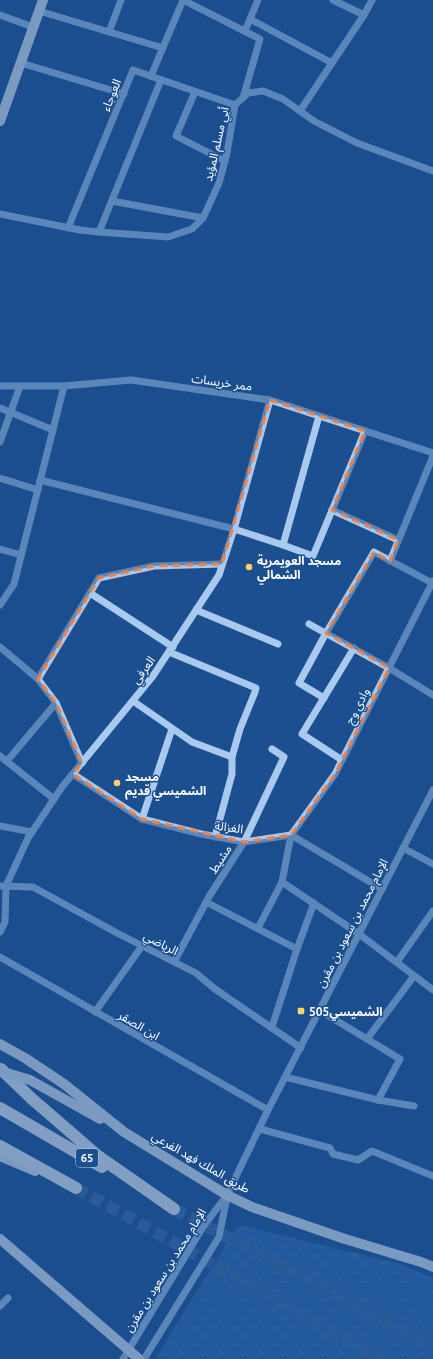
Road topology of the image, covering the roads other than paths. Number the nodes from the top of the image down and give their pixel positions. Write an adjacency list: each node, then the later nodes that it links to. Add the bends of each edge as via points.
1 (43, 0): 7 (main road)
2 (121, 0): 13 (street)
3 (183, 0): 12 (street); 14 (street)
4 (258, 0): 10 (street)
5 (333, 0): 9 (street)
6 (372, 0): 9 (street)
7 (39, 11): 11 (main road); 13 (street)
8 (0, 15): 11 (street)
9 (364, 15): 16 (street)
10 (250, 19): 12 (street); 16 (street)
11 (33, 28): 15 (main road)
12 (245, 31): 22 (street, via 260,39)
13 (109, 32): 14 (street)
14 (163, 48): 17 (street)
15 (21, 63): 20 (street); 21 (main road)
16 (332, 63): 24 (street)
17 (151, 76): 18 (street, العوجاء); 20 (street, العوجاء, via 133,70)
18 (161, 80): 19 (street, العوجاء); 28 (street)
19 (195, 92): 23 (street, العوجاء); 26 (street, via 176,136)
20 (124, 94): 31 (street, العوجاء)
21 (4, 98): 25 (main road)
22 (243, 98): 23 (street, أبي مسلم المؤيد); 24 (street, أبي مسلم المؤيد, via 248,93 263,91 284,99)
23 (235, 105): 26 (street, أبي مسلم المؤيد)
24 (300, 111): 27 (street, أبي مسلم المؤيد, via 357,143)
25 (0, 121)
26 (225, 161): 30 (street, أبي مسلم المؤيد, via 219,183)
27 (433, 171)
28 (112, 201): 30 (street); 32 (street)
29 (0, 214): 31 (street, أبي مسلم المؤيد)
30 (203, 218): 32 (street, أبي مسلم المؤيد, via 192,229 168,237)
31 (68, 228): 32 (street, أبي مسلم المؤيد)
32 (99, 232)
33 (0, 386): 34 (street, ممر خريسات)
34 (20, 386): 35 (street, ممر خريسات); 38 (street)
35 (64, 386): 36 (street, ممر خريسات, via 131,380); 40 (street)
36 (270, 400): 39 (street, ممر خريسات); 48 (street, العرفي)
37 (0, 408): 38 (street)
38 (10, 412): 40 (street); 42 (street)
39 (319, 416): 41 (street, ممر خريسات); 50 (street)
40 (53, 430): 45 (street)
41 (365, 431): 43 (street, ممر خريسات); 47 (street)
42 (0, 442)
43 (433, 455): 49 (street)
44 (0, 478): 46 (street)
45 (40, 480): 46 (street); 48 (street)
46 (38, 490): 52 (street)
47 (332, 510): 49 (street); 50 (street, via 313,556)
48 (234, 529): 50 (street); 54 (street, العرفي)
49 (398, 540): 53 (street)
50 (283, 545)
51 (0, 549): 52 (street)
52 (21, 555): 57 (street, via 14,584)
53 (390, 561): 55 (street); 60 (street, via 374,552)
54 (222, 564): 56 (street, via 154,566 99,578); 58 (street, العرفي, via 219,575)
55 (433, 582): 65 (street, وادي وج)
56 (90, 593): 64 (street); 66 (street)
57 (0, 605)
58 (196, 610): 61 (street); 64 (street, العرفي)
59 (309, 624): 60 (street)
60 (326, 633): 63 (street); 68 (street, via 299,683)
61 (278, 644)
62 (0, 647): 66 (street)
63 (354, 648): 65 (street); 68 (street)
64 (171, 649): 69 (street, العرفي); 74 (street, via 256,688)
65 (389, 668): 67 (street); 75 (street, وادي وج)
66 (38, 679): 70 (street)
67 (433, 695)
68 (324, 698): 75 (street, via 302,734)
69 (133, 701): 71 (street); 77 (street, العرفي)
70 (56, 703): 76 (street); 77 (street)
71 (172, 729): 74 (street, via 192,742); 81 (street)
72 (272, 749): 86 (street, مشيط, via 284,757)
73 (0, 756): 76 (street)
74 (232, 757): 85 (street, via 232,774)
75 (342, 760): 84 (street, وادي وج, via 335,774)
76 (7, 761): 80 (street)
77 (82, 763): 78 (street, العرفي)
78 (73, 774): 80 (street, العرفي); 81 (street, الغزالة)
79 (433, 790): 87 (street, الإمام محمد بن سعود بن مقرن)
80 (54, 799): 83 (street, العرفي)
81 (142, 819): 85 (street, الغزالة)
82 (0, 826): 83 (street)
83 (32, 832): 90 (street, العرفي)
84 (291, 835): 86 (street, الغزالة); 89 (street); 91 (street)
85 (215, 836): 86 (street, الغزالة)
86 (244, 842): 92 (street, مشيط)
87 (404, 848): 88 (street); 91 (street, الإمام محمد بن سعود بن مقرن)
88 (433, 864)
89 (282, 882): 93 (street); 95 (street)
90 (3, 886): 96 (street, العرفي, via 5,922); 98 (street, الرياضي, via 33,887)
91 (382, 889): 97 (street, الإمام محمد بن سعود بن مقرن)
92 (206, 902): 95 (street); 101 (street, مشيط)
93 (314, 903): 97 (street); 99 (street)
94 (433, 911): 102 (street)
95 (258, 928): 99 (street)
96 (0, 932)
97 (360, 934): 102 (street); 105 (street, الإمام محمد بن سعود بن مقرن)
98 (142, 946): 101 (street, الرياضي); 106 (street)
99 (297, 949): 107 (street)
100 (0, 956): 106 (street, ابن الصقر)
101 (174, 962): 107 (street, الرياضي, via 196,973 215,989)
102 (397, 962): 103 (street)
103 (414, 976): 104 (street); 108 (street)
104 (433, 990)
105 (319, 1010): 108 (street); 110 (street, الإمام محمد بن سعود بن مقرن)
106 (95, 1012): 117 (street, ابن الصقر)
107 (272, 1027): 110 (street, الرياضي)
108 (367, 1039): 114 (street, via 400,1059)
109 (0, 1044): 119 (main road, طريق الملك فهد الفرعي, via 64,1084)
110 (301, 1048): 113 (street, الإمام محمد بن سعود بن مقرن)
111 (0, 1068): 116 (highway, 65, via 98,1156 174,1209)
112 (0, 1071): 119 (main road, bridge, via 30,1080)
113 (286, 1077): 114 (street); 117 (street, الإمام محمد بن سعود بن مقرن)
114 (378, 1100): 115 (street)
115 (414, 1106)
116 (0, 1108)
117 (268, 1110): 118 (street, الإمام محمد بن سعود بن مقرن)
118 (260, 1129): 122 (street, via 330,1148 333,1154 358,1160 372,1151); 124 (street, الإمام محمد بن سعود بن مقرن)
119 (124, 1132): 124 (main road, طريق الملك فهد الفرعي)
120 (0, 1146): 123 (highway)
121 (0, 1156): 123 (main road)
122 (433, 1176)
123 (76, 1188)
124 (227, 1195): 126 (main road, طريق الملك فهد الفرعي, via 260,1210); 129 (street, الإمام محمد بن سعود بن مقرن, via 203,1227); 132 (street, الإمام محمد بن سعود بن مقرن, via 218,1237)
125 (0, 1239): 129 (main road)
126 (433, 1267)
127 (8, 1298): 128 (street)
128 (0, 1306)
129 (128, 1349): 130 (street, الإمام محمد بن سعود بن مقرن); 131 (main road)
130 (123, 1359)
131 (139, 1359)
132 (144, 1359)

